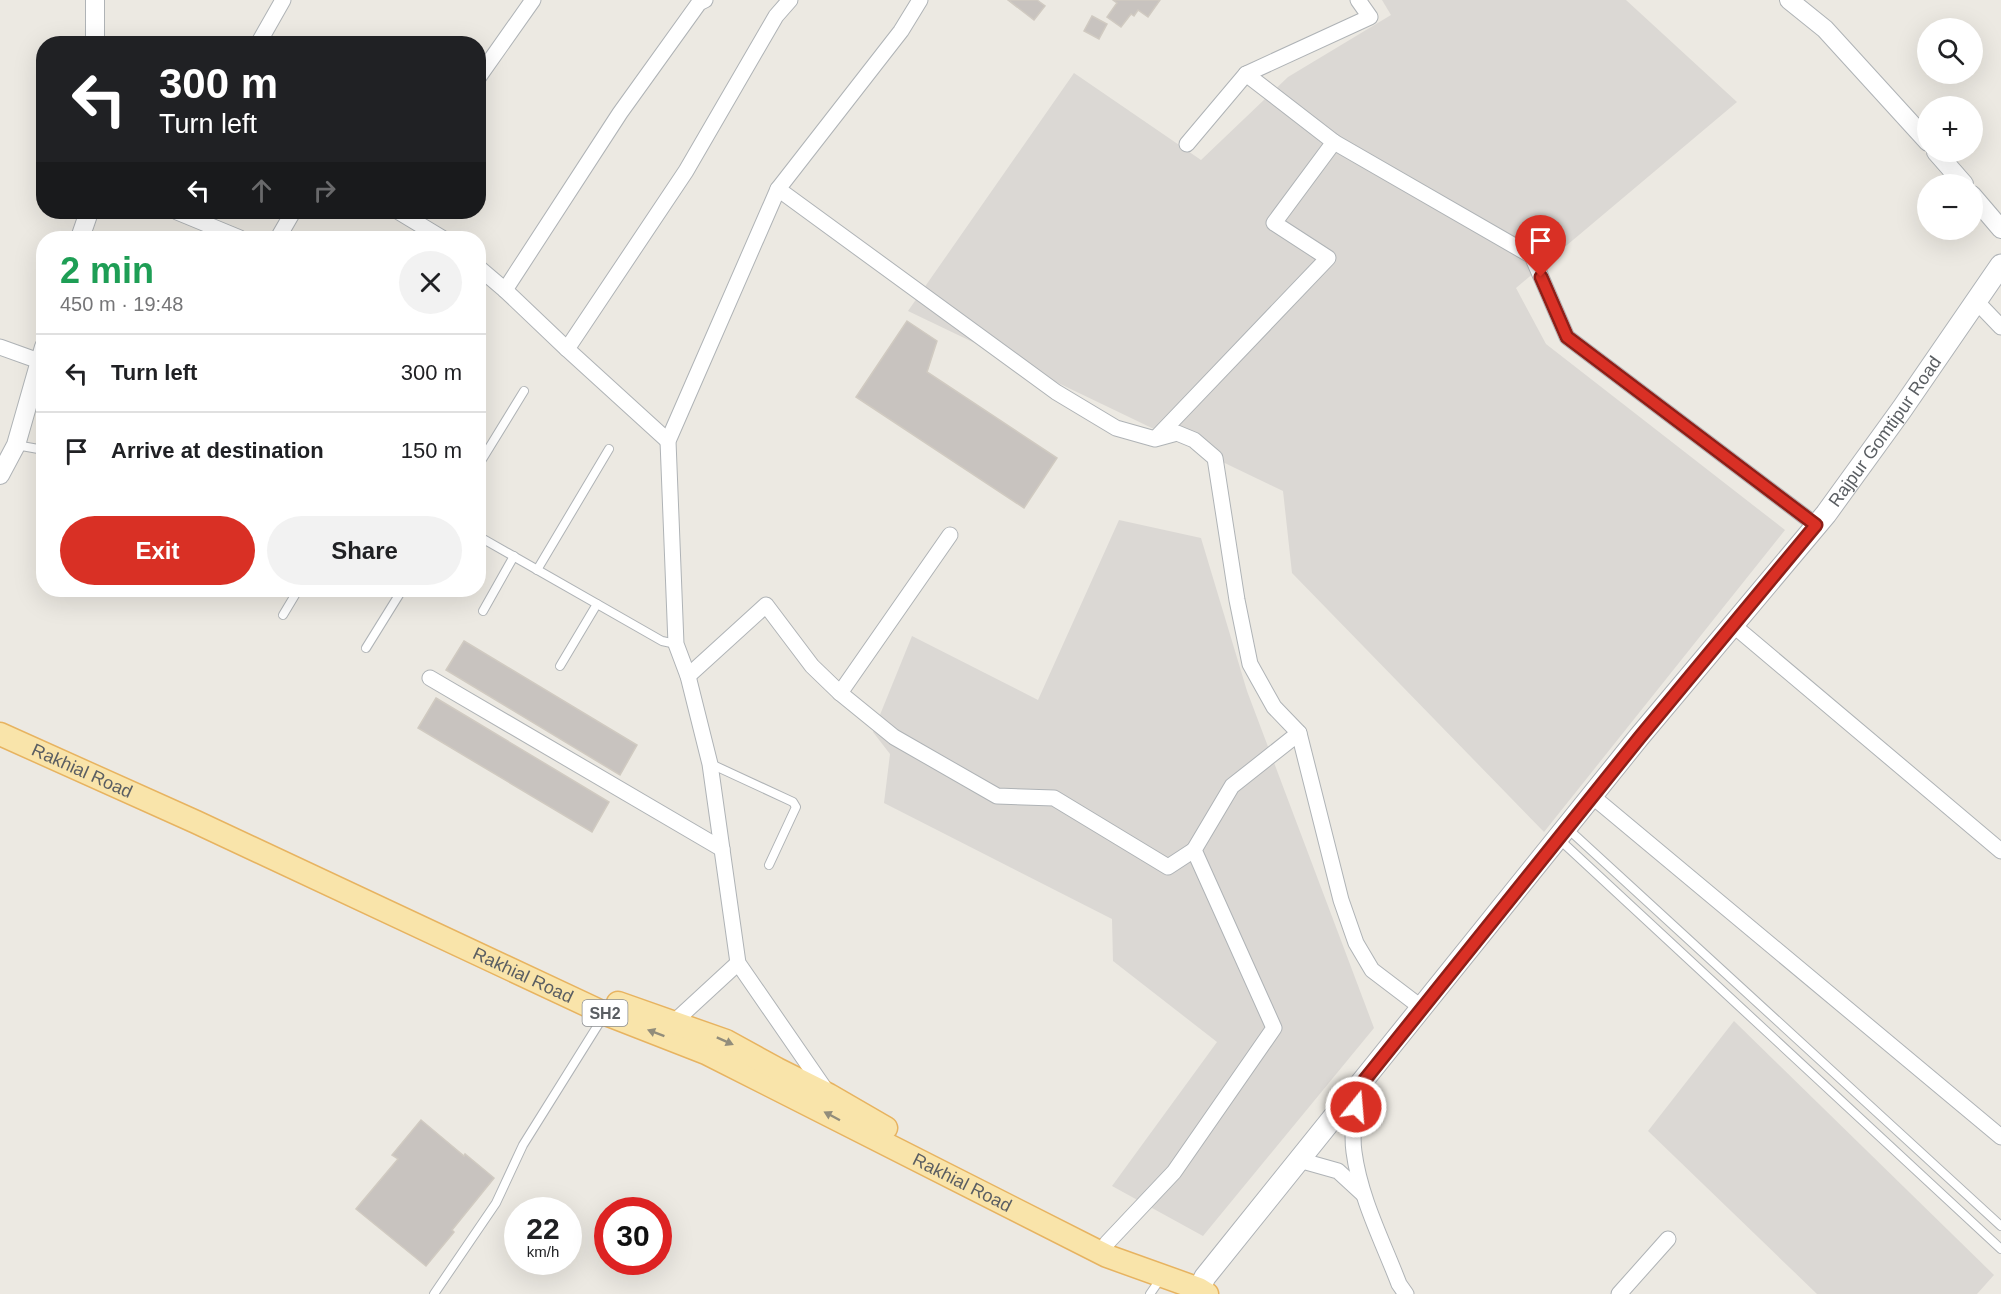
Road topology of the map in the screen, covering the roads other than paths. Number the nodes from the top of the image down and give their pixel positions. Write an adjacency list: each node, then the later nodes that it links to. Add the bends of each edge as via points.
1 (95, 0): 9 (street)
2 (282, 0): 10 (street)
3 (533, 0): 11 (street)
4 (705, 0): 27 (street, via 620,112)
5 (790, 0): 31 (street, via 776,16 686,171)
6 (920, 0): 18 (street, via 901,31)
7 (1358, 0): 12 (street, via 1370,17)
8 (1789, 0): 13 (street, via 1825,29)
9 (95, 36)
10 (262, 36)
11 (486, 67)
12 (1246, 74): 14 (street); 15 (street)
13 (1917, 130)
14 (1334, 141): 35 (street, via 1274,223 1328,258); 42 (street, via 1532,256 1567,337)
15 (1187, 144)
16 (1945, 162): 17 (street)
17 (1955, 174)
18 (778, 189): 35 (street, via 1056,392 1116,428); 36 (street)
19 (1983, 208): 22 (street)
20 (194, 219): 23 (street)
21 (411, 219): 24 (street)
22 (2001, 229)
23 (223, 231)
24 (430, 231)
25 (2001, 265): 28 (main road, Rajpur Gomtipur Road)
26 (486, 274): 27 (street)
27 (505, 290): 31 (street)
28 (1976, 301): 29 (street); 42 (main road, Rajpur Gomtipur Road)
29 (2001, 327)
30 (0, 347): 32 (street)
31 (567, 349): 36 (street)
32 (36, 353)
33 (36, 372): 37 (street)
34 (524, 391): 40 (lane)
35 (1155, 439): 60 (street, via 1177,433 1194,440 1215,458 1250,664 1274,706)
36 (668, 441): 53 (street)
37 (16, 445): 38 (lane); 41 (street)
38 (36, 449)
39 (609, 449): 46 (lane)
40 (486, 453)
41 (0, 475)
42 (1816, 525): 52 (main road, Rajpur Gomtipur Road)
43 (950, 534): 58 (street)
44 (486, 540): 45 (lane)
45 (514, 556): 46 (lane); 50 (lane)
46 (537, 570): 49 (lane)
47 (294, 597): 51 (lane)
48 (398, 597): 54 (lane)
49 (597, 604): 53 (lane, via 662,641); 55 (lane)
50 (483, 611)
51 (283, 615)
52 (1733, 625): 63 (main road, Rajpur Gomtipur Road); 67 (street)
53 (676, 644): 56 (street)
54 (366, 648)
55 (560, 666)
56 (688, 676): 58 (street, via 766,605 812,666); 62 (street)
57 (430, 678): 65 (street)
58 (840, 693): 66 (street, via 894,737 997,796 1054,798 1168,867)
59 (0, 720): 76 (main road, Rakhial Road / SH2, via 610,1001)
60 (1299, 733): 66 (street, via 1232,786); 74 (street, via 1341,900 1356,943 1372,970)
61 (0, 734): 75 (main road, Rakhial Road / SH2)
62 (710, 764): 65 (street); 68 (lane, via 793,802 796,807)
63 (1592, 796): 64 (main road, Rajpur Gomtipur Road); 81 (street)
64 (1562, 833): 69 (lane); 70 (lane); 74 (main road, Rajpur Gomtipur Road)
65 (722, 849): 71 (street)
66 (1194, 850): 86 (street, via 1274,1028 1174,1172)
67 (2001, 851)
68 (769, 865)
69 (1668, 921): 70 (lane); 72 (lane)
70 (1659, 931): 73 (lane)
71 (738, 963): 76 (street); 80 (street)
72 (1734, 981): 73 (lane); 77 (lane)
73 (1725, 993): 78 (lane)
74 (1422, 1008): 79 (main road, Rajpur Gomtipur Road)
75 (606, 1014): 88 (main road, Rakhial Road / SH2, one-way to 75, via 1107,1256 706,1053); 90 (lane, via 523,1145 495,1203)
76 (674, 1022): 80 (main road, Rakhial Road / SH2, one-way to 80, via 726,1041)
77 (1797, 1039): 78 (lane); 84 (lane)
78 (1787, 1050): 87 (lane)
79 (1359, 1087): 82 (main road, Rajpur Gomtipur Road); 83 (street, via 1354,1152)
80 (829, 1095): 86 (main road, Rakhial Road / SH2, via 912,1143)
81 (2001, 1137)
82 (1299, 1160): 83 (street, via 1338,1172); 89 (main road, Rajpur Gomtipur Road)
83 (1364, 1194): 91 (street)
84 (2001, 1226)
85 (1668, 1239): 92 (street)
86 (1107, 1243): 89 (main road, Rakhial Road / SH2)
87 (2001, 1249)
88 (1156, 1285): 89 (main road, Rakhial Road / SH2)
89 (1202, 1289)
90 (434, 1294)
91 (1406, 1294)
92 (1619, 1294)

